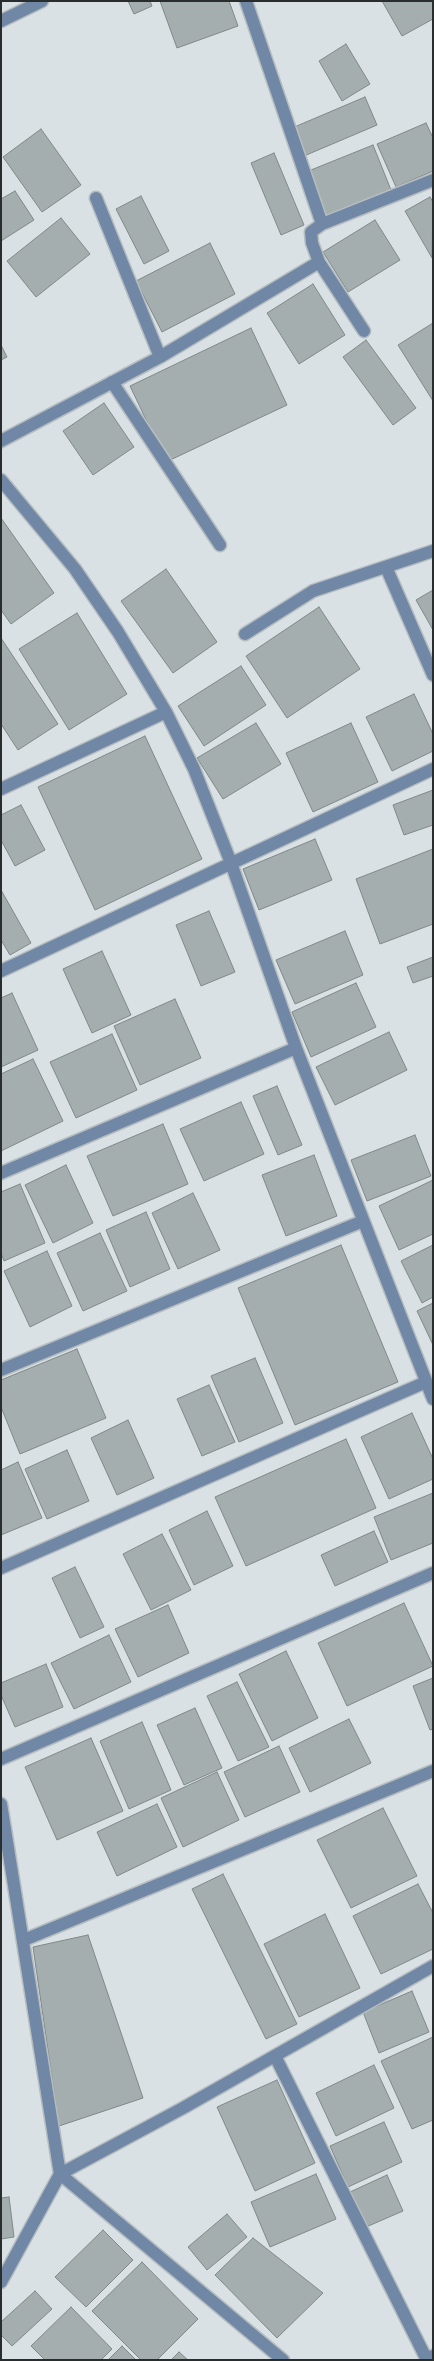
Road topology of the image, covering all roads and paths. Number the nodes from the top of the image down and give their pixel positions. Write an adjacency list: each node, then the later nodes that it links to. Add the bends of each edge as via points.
1 (42, 1): 3 (street)
2 (246, 1): 6 (street)
3 (1, 21)
4 (433, 180): 6 (street)
5 (96, 198): 9 (street)
6 (322, 224): 7 (street, via 311,232)
7 (319, 262): 8 (street); 9 (street)
8 (364, 331)
9 (160, 356): 10 (street)
10 (112, 382): 11 (street); 13 (street)
11 (1, 441)
12 (3, 484): 18 (street, via 75,569)
13 (220, 546)
14 (433, 551): 15 (street)
15 (386, 568): 16 (street, via 313,591); 17 (street)
16 (245, 634)
17 (433, 675)
18 (166, 712): 20 (street); 21 (street, via 194,769)
19 (433, 769): 21 (street)
20 (1, 789)
21 (230, 863): 22 (street); 23 (street)
22 (1, 971)
23 (296, 1048): 24 (street); 25 (street)
24 (1, 1173)
25 (363, 1221): 26 (street); 27 (street)
26 (1, 1370)
27 (426, 1382): 28 (street); 29 (street)
28 (433, 1399)
29 (1, 1568)
30 (433, 1573): 31 (street)
31 (1, 1758)
32 (433, 1771): 34 (street)
33 (1, 1804): 34 (street)
34 (24, 1940): 37 (street)
35 (433, 1966): 36 (street)
36 (275, 2056): 37 (street); 39 (street, via 426,2358)
37 (60, 2174): 38 (street); 40 (street)
38 (1, 2282)
39 (433, 2356)
40 (284, 2360)

